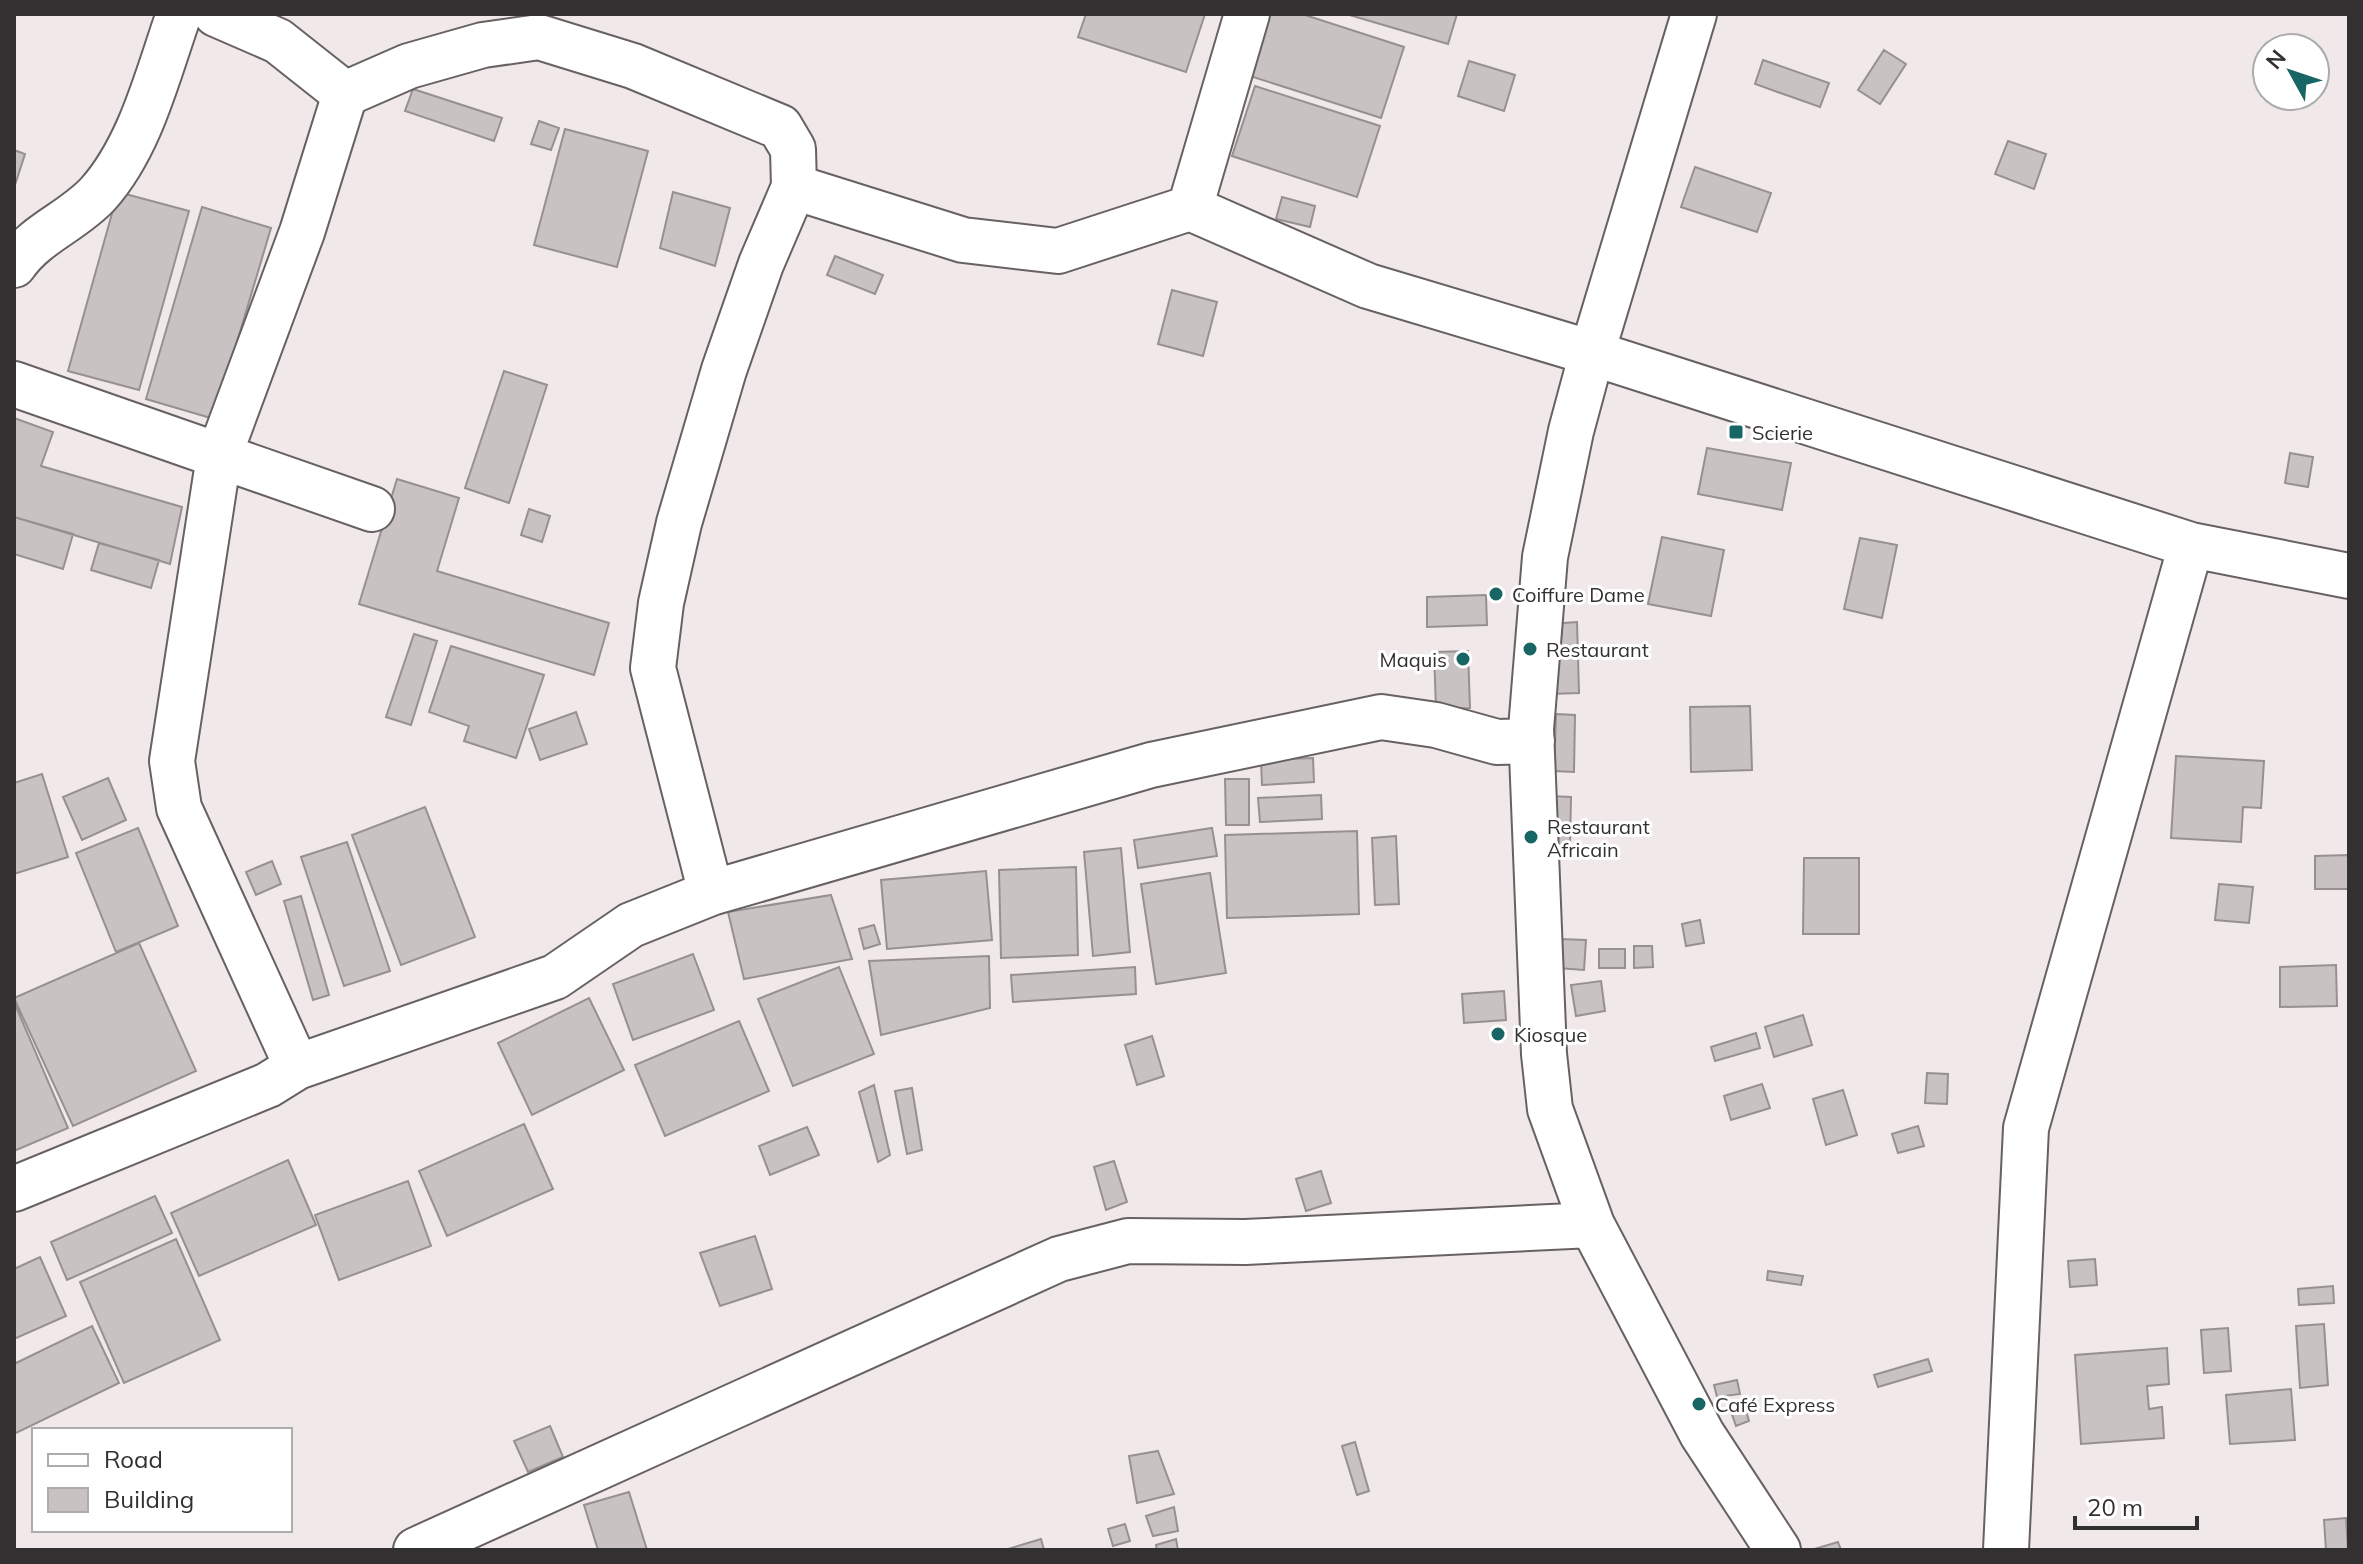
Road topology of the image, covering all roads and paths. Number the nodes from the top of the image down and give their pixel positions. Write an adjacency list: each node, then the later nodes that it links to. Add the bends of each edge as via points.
1 (179, 14): 8 (street, via 120,164 97,195 27,246)
2 (216, 14): 5 (street, via 278,41)
3 (1247, 14): 7 (street)
4 (1694, 14): 9 (street)
5 (345, 94): 6 (street, via 409,66 483,45 539,37 633,66 780,127 793,149); 11 (street, via 302,232)
6 (794, 187): 7 (street, via 963,240 1058,251); 16 (street, via 724,370 679,523 653,668)
7 (1190, 208): 9 (street, via 1368,286)
8 (14, 265)
9 (1592, 353): 13 (street); 15 (street, via 1545,557)
10 (14, 384): 11 (street)
11 (219, 456): 12 (street); 17 (street, via 172,761 179,808)
12 (372, 509)
13 (2191, 545): 14 (street); 22 (street, via 2026,1128)
14 (2349, 576)
15 (1532, 741): 16 (street, via 1497,742 1381,717 1151,765); 19 (street, via 1540,992 1550,1109)
16 (711, 893): 17 (street, via 631,925 555,977)
17 (297, 1067): 18 (street, via 268,1085)
18 (14, 1189)
19 (1592, 1225): 20 (street, via 1245,1242 1128,1241 1059,1259); 21 (street, via 1702,1434)
20 (416, 1550)
21 (1778, 1550)
22 (2006, 1550)

